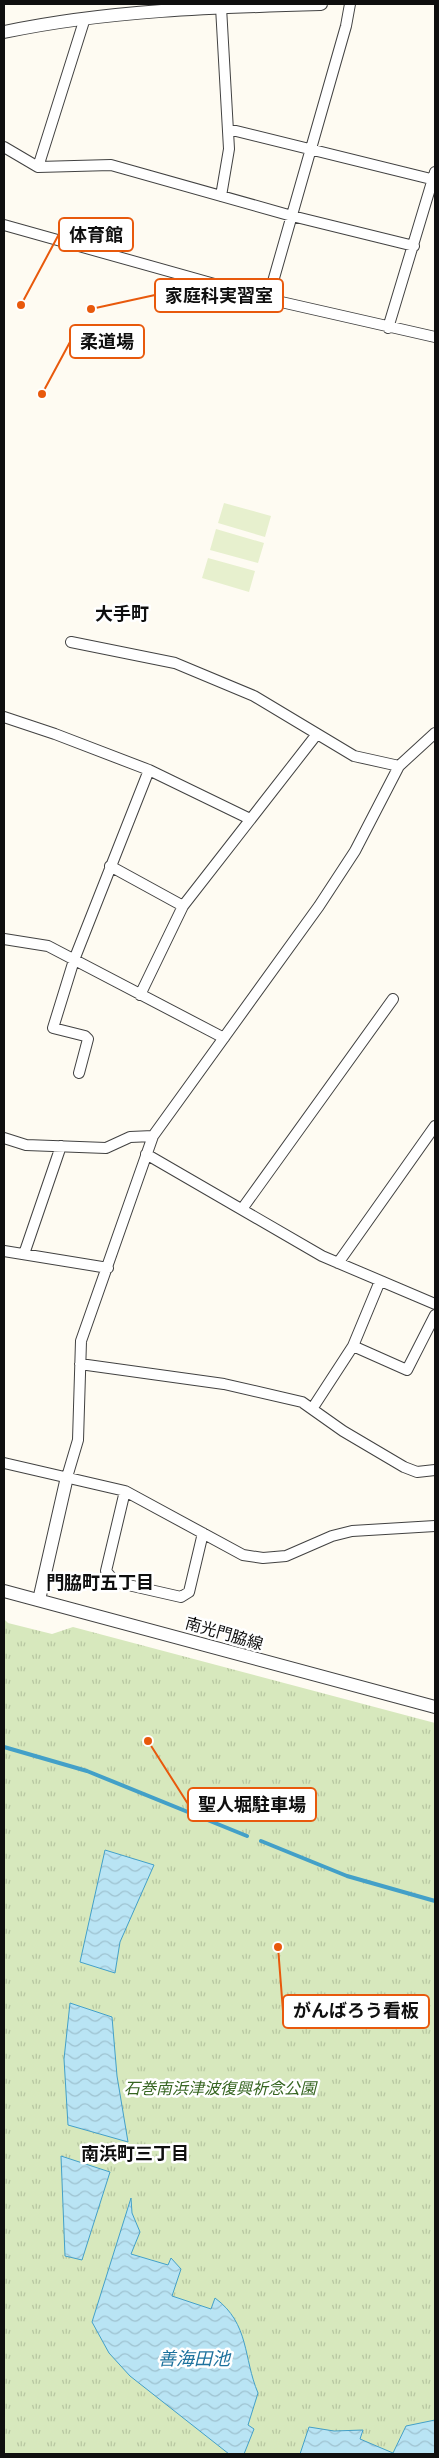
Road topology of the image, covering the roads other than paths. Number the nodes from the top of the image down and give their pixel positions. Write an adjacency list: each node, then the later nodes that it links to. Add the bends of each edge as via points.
1 (321, 4): 3 (street)
2 (350, 4): 8 (street)
3 (222, 7): 4 (street); 6 (street)
4 (85, 18): 5 (street); 9 (street)
5 (4, 32)
6 (228, 129): 8 (street); 11 (street, via 229,149)
7 (4, 147): 9 (street)
8 (310, 149): 10 (street); 12 (street)
9 (38, 167): 11 (street, via 111,165)
10 (435, 177): 14 (street)
11 (220, 196): 12 (street)
12 (292, 216): 14 (street); 15 (street)
13 (4, 225): 15 (street)
14 (414, 246): 16 (street)
15 (268, 299): 16 (street)
16 (388, 328): 17 (street)
17 (435, 338)
18 (71, 642): 21 (street, via 175,663 254,696)
19 (4, 717): 23 (street)
20 (435, 733): 22 (street)
21 (317, 734): 22 (street, via 354,756); 24 (street)
22 (399, 766): 31 (street, via 355,851)
23 (149, 770): 24 (street); 25 (street)
24 (250, 820): 26 (street)
25 (110, 866): 26 (street); 28 (street)
26 (183, 906): 29 (street)
27 (4, 939): 28 (street, via 48,946)
28 (74, 960): 29 (street); 32 (street, via 53,1028 88,1039)
29 (140, 995): 31 (street)
30 (394, 999): 38 (street)
31 (224, 1038): 34 (street)
32 (79, 1072)
33 (435, 1126): 41 (street)
34 (153, 1136): 36 (street, via 130,1137 106,1148); 37 (street)
35 (4, 1138): 36 (street, via 26,1144)
36 (61, 1146): 40 (street)
37 (146, 1154): 38 (street); 42 (street)
38 (242, 1210): 41 (street)
39 (4, 1250): 40 (street)
40 (24, 1254): 42 (street)
41 (338, 1264): 43 (street)
42 (108, 1268): 47 (street, via 85,1327)
43 (380, 1281): 44 (street); 46 (street)
44 (435, 1304)
45 (435, 1315): 46 (street, via 407,1370)
46 (353, 1346): 48 (street)
47 (80, 1364): 48 (street, via 241,1388 302,1402); 51 (street, via 78,1440)
48 (312, 1409): 50 (street, via 404,1467 417,1472)
49 (4, 1463): 51 (street)
50 (435, 1470)
51 (67, 1477): 52 (street); 56 (street)
52 (125, 1491): 54 (street); 54 (street, via 106,1571 115,1582 181,1598 189,1592)
53 (435, 1526): 54 (street, via 352,1531 286,1556 263,1558 244,1555)
54 (203, 1534)
55 (4, 1591): 56 (street, 南光門脇線)
56 (39, 1600): 57 (street, 南光門脇線)
57 (435, 1707)

